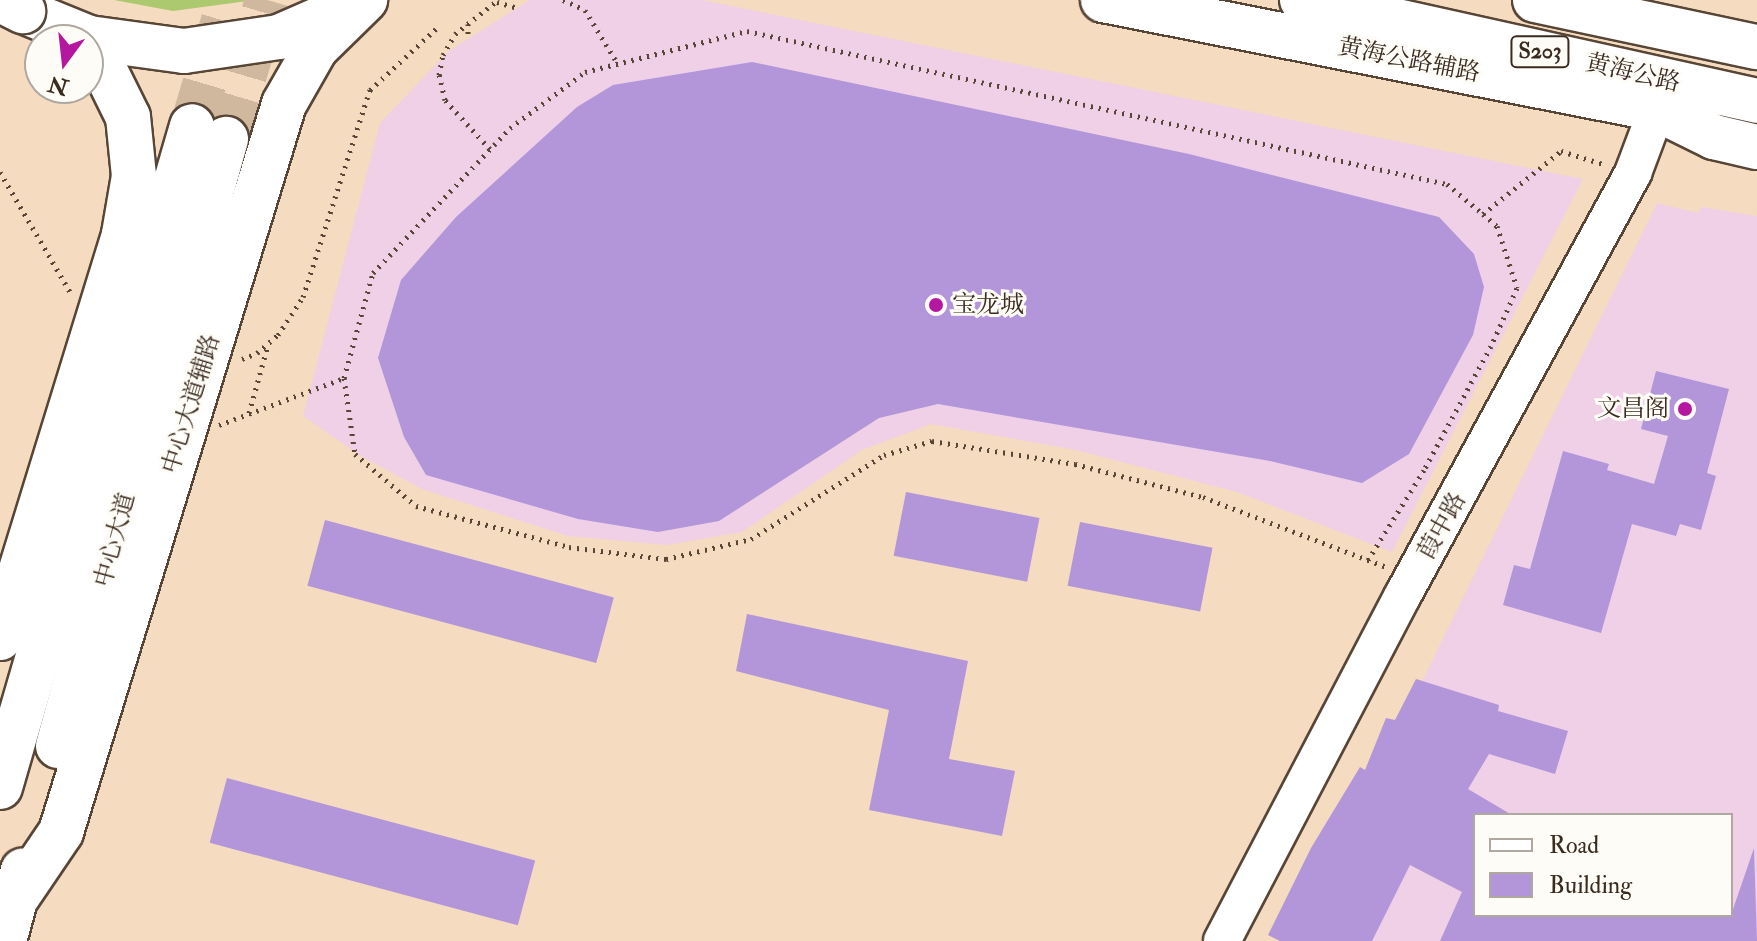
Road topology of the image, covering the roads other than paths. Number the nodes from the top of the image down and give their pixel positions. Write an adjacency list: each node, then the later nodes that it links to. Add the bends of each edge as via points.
1 (364, 0): 7 (main road, via 279,37 184,51); 15 (main road, 中心大道辅路, via 316,48 284,104 61,832)
2 (1103, 0): 11 (main road, 黄海公路辅路)
3 (1312, 2): 10 (main road, 黄海公路 / S203)
4 (1551, 2): 8 (main road, 黄海公路 / S203)
5 (12, 6): 6 (main road)
6 (55, 24)
7 (104, 40)
8 (1757, 47)
9 (104, 68): 13 (main road, via 128,117 134,176 124,234)
10 (1757, 101): 11 (main road)
11 (1657, 109): 12 (main road, 黄海公路辅路, via 1714,137); 17 (street, 葭中路, via 1633,173)
12 (1757, 147)
13 (0, 638)
14 (0, 787): 15 (main road, 中心大道, via 209,133)
15 (15, 900): 16 (main road, 中心大道)
16 (4, 941)
17 (1222, 941)

